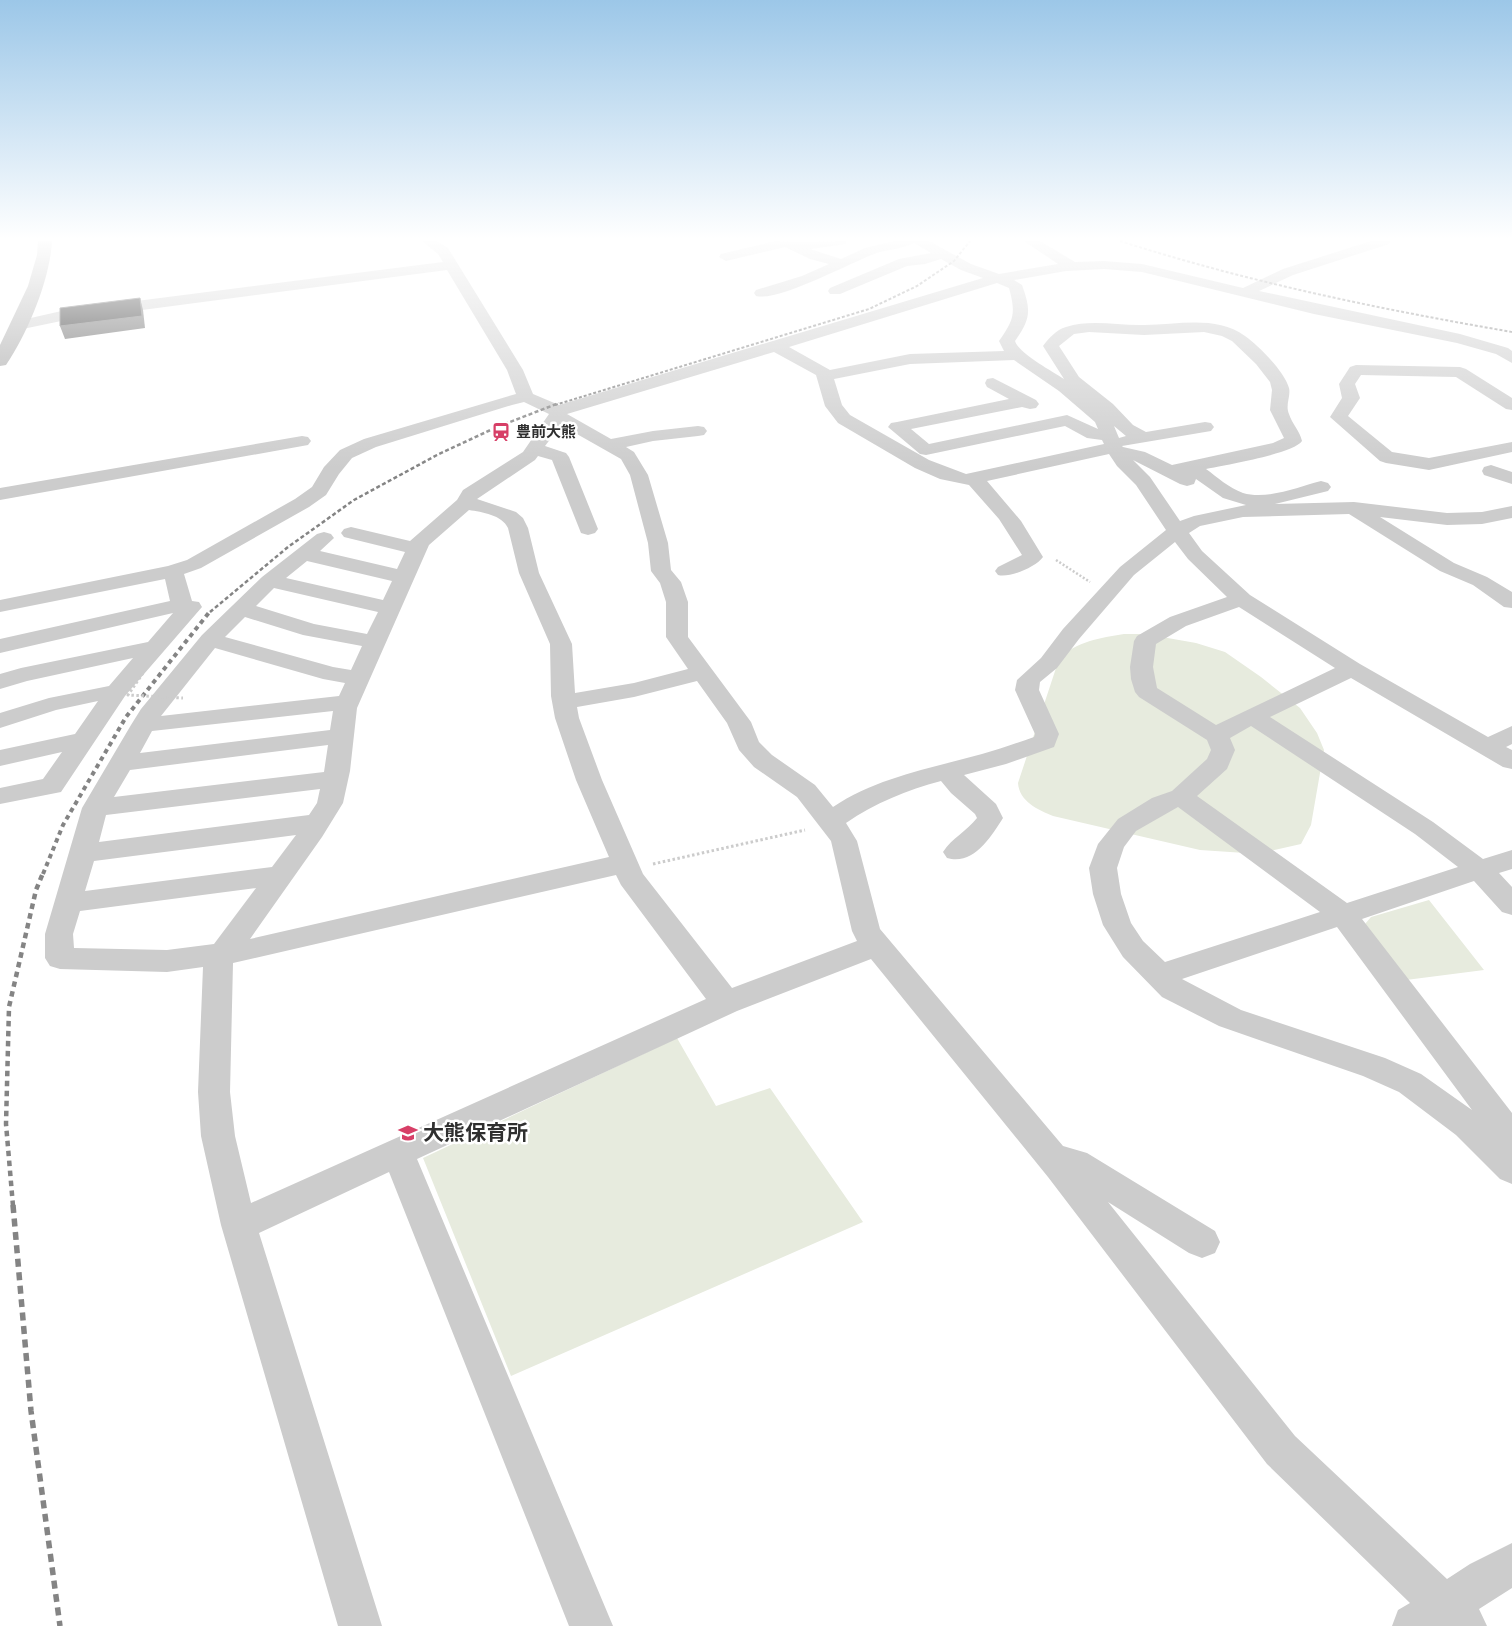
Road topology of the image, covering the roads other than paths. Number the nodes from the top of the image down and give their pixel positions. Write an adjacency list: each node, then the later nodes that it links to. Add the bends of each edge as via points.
1 (21, 317): 7 (main road)
2 (57, 317): 7 (street)
3 (484, 317): 16 (street, via 516,370)
4 (871, 317): 10 (street)
5 (1020, 317): 11 (street, via 1018,326 1007,341)
6 (1355, 317): 8 (street)
7 (18, 325): 13 (main road)
8 (1472, 342): 9 (street); 12 (street, via 1502,351)
9 (1404, 343)
10 (775, 346): 14 (street, via 813,366); 19 (street, via 643,384)
11 (1017, 355): 14 (street, via 910,359); 25 (street, via 1065,387 1103,420)
12 (1512, 358)
13 (0, 361)
14 (824, 376): 32 (street, via 834,406 844,419 922,464 947,475 966,480)
15 (993, 383): 17 (street)
16 (526, 397): 19 (street); 47 (street, via 370,443 346,454 319,491 302,503)
17 (1024, 401): 20 (street); 20 (street, via 897,427 926,450)
18 (1512, 405): 27 (street, via 1460,372 1356,370 1347,384 1351,398 1339,417 1386,457 1429,464)
19 (558, 413): 26 (street); 28 (street)
20 (1055, 422): 25 (street, via 1067,420)
21 (1206, 426): 23 (street)
22 (698, 431): 26 (street)
23 (1144, 438): 25 (street); 29 (street, via 1127,429 1073,380 1051,346 1057,338 1070,330 1088,327 1144,330 1207,328 1238,338 1280,385 1279,409 1293,441)
24 (302, 441): 35 (street)
25 (1114, 444): 30 (street); 32 (street); 41 (street)
26 (609, 445): 65 (street, via 628,456 640,475 658,543 661,571 670,582 676,602 676,637)
27 (1512, 447)
28 (535, 449): 36 (street, via 470,494); 40 (street, via 560,457)
29 (1191, 467): 30 (street); 34 (street, via 1230,494 1244,499 1269,498)
30 (1172, 471): 38 (street)
31 (1490, 471): 33 (street)
32 (973, 478): 46 (street, via 1020,533 1033,556)
33 (1512, 478)
34 (1321, 488)
35 (0, 494)
36 (464, 503): 44 (street, via 420,542); 69 (street, via 504,514 517,525 529,573 561,644)
37 (1354, 508): 38 (street); 39 (street, via 1447,519 1482,518); 52 (street, via 1447,567 1480,581)
38 (1243, 511): 41 (street, via 1194,522)
39 (1512, 512)
40 (588, 528)
41 (1177, 531): 51 (street, via 1195,555); 83 (street, via 1126,571 1070,634 1049,663 1029,680 1027,690 1048,734 1045,742)
42 (351, 533): 44 (street)
43 (324, 538): 45 (street)
44 (417, 549): 48 (street)
45 (304, 554): 48 (street); 49 (street)
46 (1005, 571)
47 (174, 575): 50 (street); 53 (street); 54 (street)
48 (404, 577): 55 (street)
49 (269, 581): 55 (street); 56 (street)
50 (76, 600): 57 (street); 58 (street)
51 (1242, 600): 64 (street); 77 (street, via 1225,603 1156,632 1145,641 1140,673 1147,692)
52 (1512, 602)
53 (182, 605): 58 (street); 62 (street, via 191,607)
54 (0, 606)
55 (390, 608): 60 (street)
56 (241, 609): 59 (street); 60 (street, via 310,630)
57 (0, 616)
58 (80, 629): 61 (street); 63 (street)
59 (210, 640): 67 (street, via 331,674); 74 (street)
60 (375, 642): 67 (street)
61 (0, 646)
62 (155, 647): 63 (street); 68 (street)
63 (84, 662): 66 (street)
64 (1352, 669): 72 (street); 79 (street)
65 (702, 672): 69 (street, via 660,684); 88 (street, via 739,722 748,745 762,762 806,791)
66 (11, 678): 71 (street)
67 (359, 678): 70 (street)
68 (116, 692): 71 (street); 78 (street)
69 (564, 701): 93 (street, via 589,780)
70 (348, 702): 74 (street); 76 (street)
71 (26, 713): 73 (street)
72 (1252, 716): 77 (street); 94 (street, via 1424,828)
73 (0, 721)
74 (143, 725): 82 (street)
75 (1512, 734): 79 (street)
76 (342, 736): 82 (street); 84 (street)
77 (1217, 736): 86 (street, via 1223,750 1218,763)
78 (84, 740): 80 (street); 85 (street, via 52,786)
79 (1487, 747): 81 (street)
80 (0, 758)
81 (1512, 761)
82 (121, 763): 87 (street)
83 (947, 771): 88 (street, via 893,787 845,810); 90 (street, via 987,810 990,818 979,834)
84 (335, 779): 87 (street); 89 (street, via 330,803)
85 (0, 796)
86 (1181, 797): 98 (street); 101 (street, via 1161,804 1127,825 1111,844 1103,868 1117,925 1133,949)
87 (95, 808): 91 (street)
88 (832, 822): 99 (street, via 844,841 866,931)
89 (318, 823): 91 (street); 95 (street)
90 (956, 852)
91 (82, 853): 96 (street)
92 (1512, 859): 94 (street)
93 (626, 866): 100 (street); 102 (street, via 631,878)
94 (1480, 870): 97 (street); 98 (street)
95 (281, 875): 96 (street); 100 (street)
96 (68, 904): 100 (street, via 59,934 60,958 167,961)
97 (1512, 905)
98 (1342, 915): 101 (street); 105 (street)
99 (876, 945): 102 (street); 104 (street)
100 (223, 954): 106 (street, via 218,961 214,1092 218,1136)
101 (1160, 975): 105 (street, via 1173,989 1230,1018 1374,1067 1410,1084)
102 (726, 1003): 103 (street)
103 (398, 1153): 106 (street); 111 (street)
104 (1053, 1158): 107 (street, via 1076,1163); 109 (street, via 1281,1450)
105 (1510, 1158)
106 (239, 1225): 110 (street)
107 (1202, 1242)
108 (1512, 1564): 109 (street, via 1485,1579)
109 (1442, 1619)
110 (360, 1626)
111 (591, 1626)

